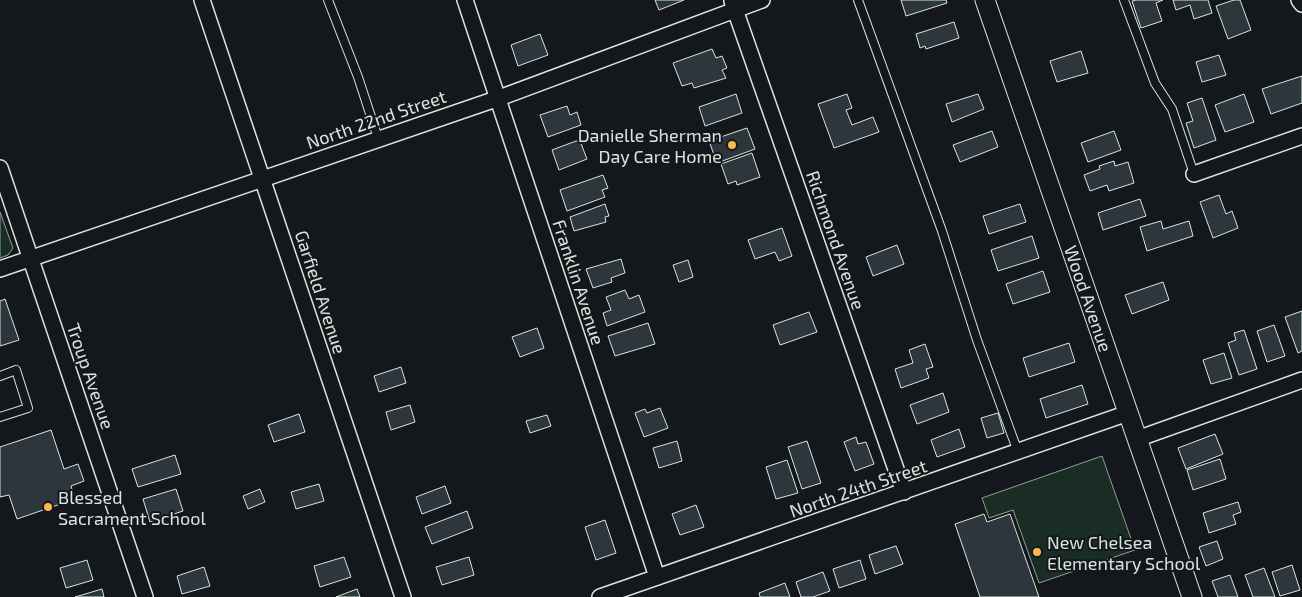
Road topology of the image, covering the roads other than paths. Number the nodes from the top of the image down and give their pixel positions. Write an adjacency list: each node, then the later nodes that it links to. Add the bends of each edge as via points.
1 (202, 0): 16 (street, Garfield Avenue)
2 (328, 0): 13 (lane)
3 (465, 0): 11 (street, Franklin Avenue)
4 (762, 0): 10 (street, North 22nd Street)
5 (858, 0): 24 (lane)
6 (985, 0): 21 (street, Wood Avenue)
7 (1124, 0): 15 (lane, via 1155,83 1172,109)
8 (1299, 0): 9 (street)
9 (1302, 4)
10 (733, 5): 11 (street, North 22nd Street); 25 (street, Richmond Avenue)
11 (499, 98): 13 (street, North 22nd Street); 26 (street, Franklin Avenue)
12 (1302, 136): 15 (street)
13 (378, 138): 16 (street, North 22nd Street)
14 (0, 168): 17 (street, Troup Avenue)
15 (1194, 174)
16 (262, 178): 17 (street, North 22nd Street); 28 (street, Garfield Avenue)
17 (31, 258): 18 (street, North 22nd Street); 27 (street, Troup Avenue)
18 (0, 269)
19 (0, 376): 22 (lane, via 16,370 28,408)
20 (1302, 380): 23 (street)
21 (1128, 413): 23 (street, Wood Avenue); 24 (street, North 24th Street)
22 (0, 417)
23 (1137, 439): 30 (street, Wood Avenue)
24 (1018, 452): 25 (street, North 24th Street)
25 (904, 492): 26 (street, North 24th Street)
26 (657, 577): 29 (street, North 24th Street)
27 (145, 597)
28 (403, 597)
29 (600, 597)
30 (1192, 597)

